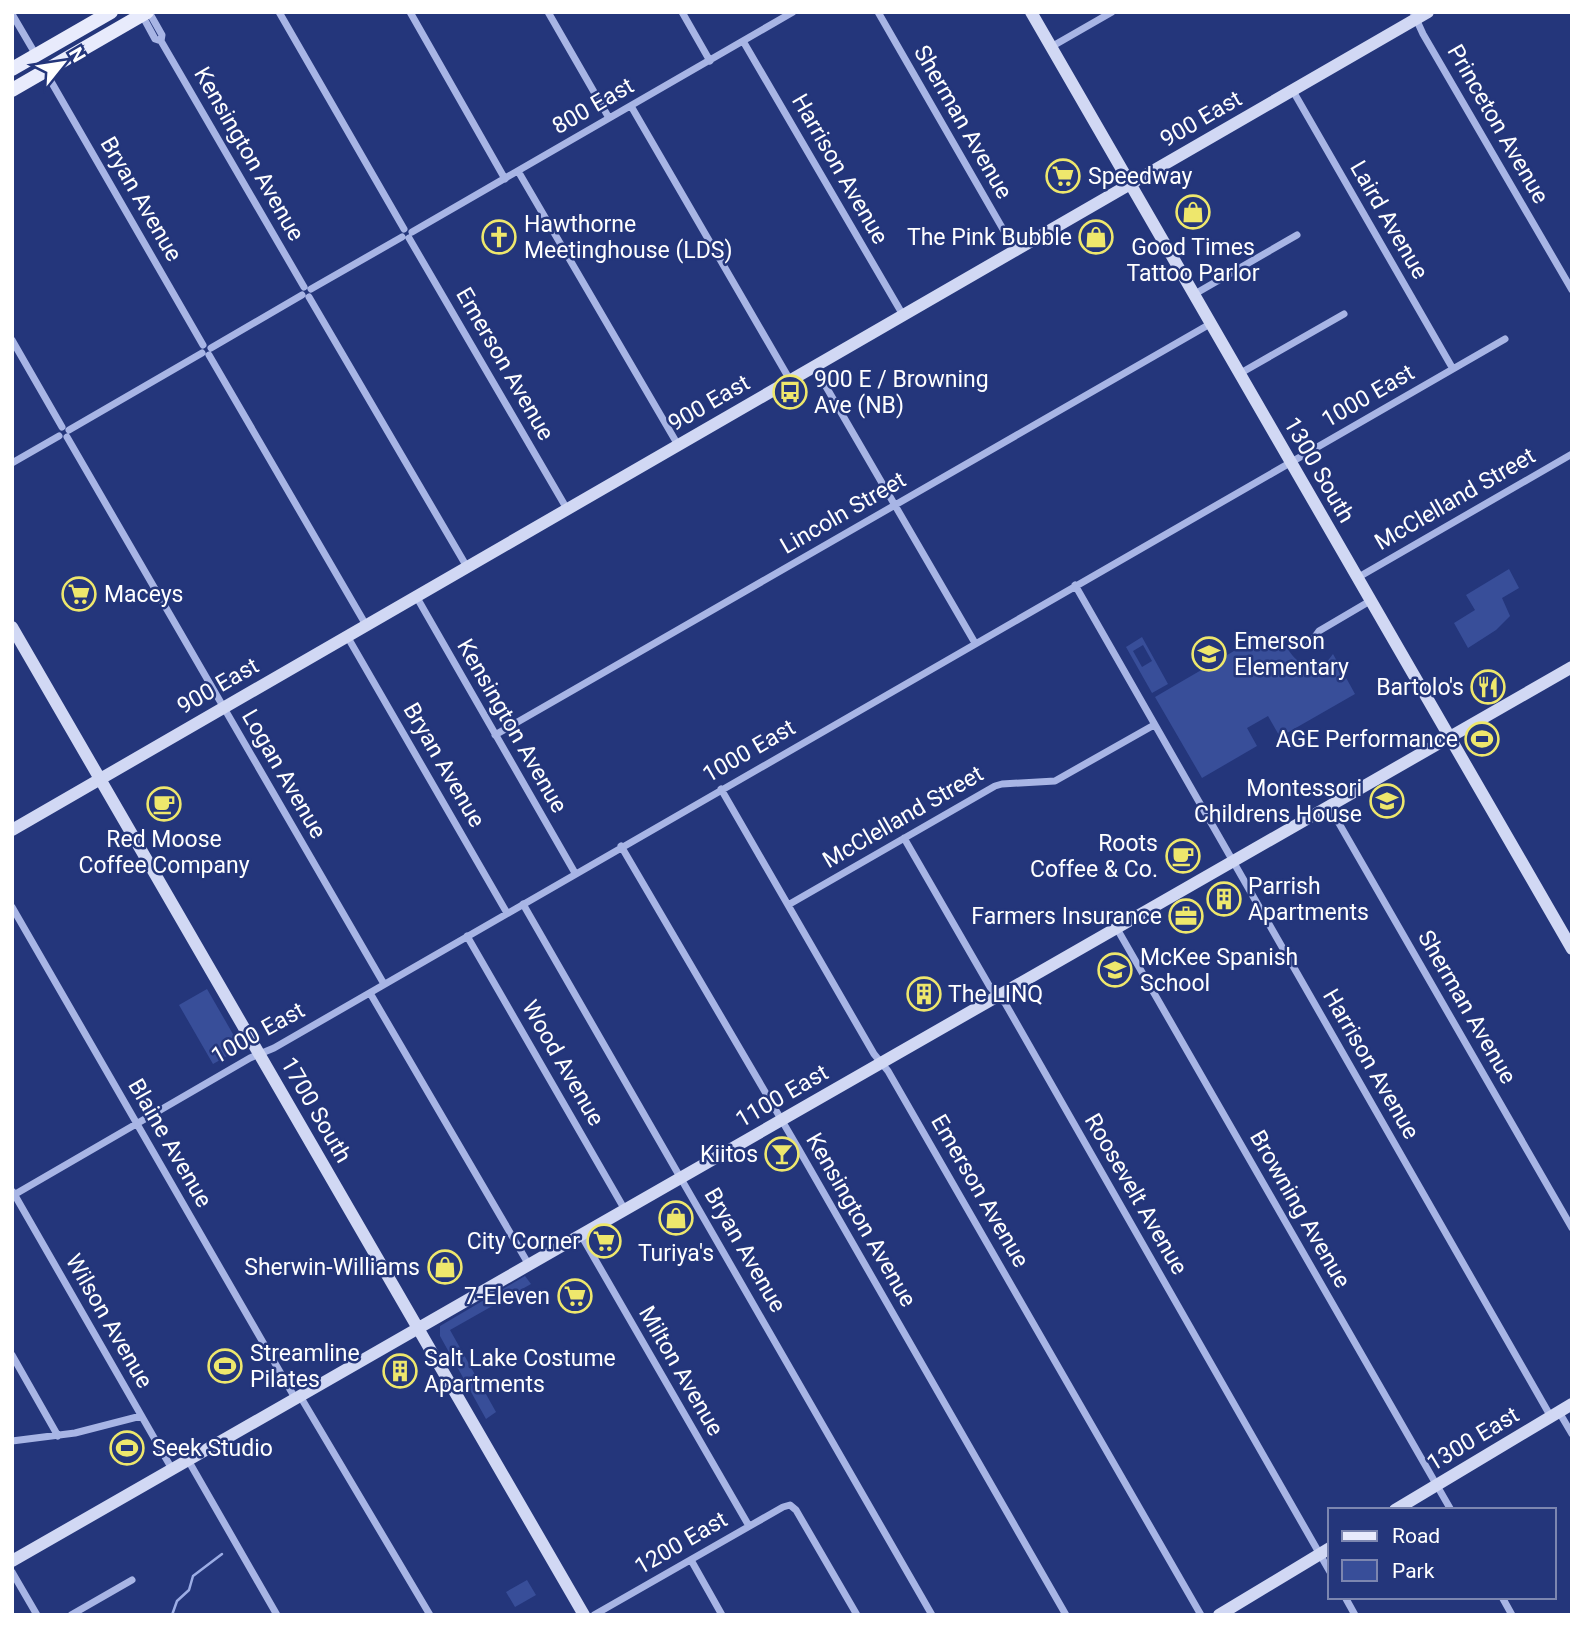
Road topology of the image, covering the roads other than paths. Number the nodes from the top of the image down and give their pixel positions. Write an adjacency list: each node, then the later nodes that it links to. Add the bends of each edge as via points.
1 (111, 12): 15 (main road)
2 (279, 12): 26 (street, Emerson Avenue)
3 (410, 12): 24 (street)
4 (548, 12): 22 (street)
5 (682, 12): 16 (street)
6 (793, 12): 13 (street, 800 East)
7 (878, 12): 28 (street, Sherman Avenue)
8 (1031, 12): 14 (street, 1300 South)
9 (1112, 12): 14 (street)
10 (146, 13): 18 (main road); 30 (street, Kensington Avenue, via 155,39 161,41)
11 (12, 14): 15 (street)
12 (1419, 15): 20 (street, 900 East); 29 (street, Princeton Avenue)
13 (743, 41): 16 (street, 800 East); 33 (street, Harrison Avenue)
14 (1051, 47): 25 (street, 1300 South)
15 (36, 55): 17 (main road)
16 (709, 61): 21 (street, 800 East)
17 (12, 69)
18 (45, 71): 19 (main road); 37 (street, Bryan Avenue)
19 (12, 90)
20 (1293, 90): 25 (street, 900 East); 39 (street, Laird Avenue)
21 (631, 106): 22 (street, 800 East); 41 (street)
22 (609, 118): 23 (street, 800 East)
23 (518, 171): 24 (street, 800 East); 43 (street)
24 (505, 178): 26 (street, 800 East)
25 (1129, 185): 28 (street, 900 East); 31 (street, 1300 South)
26 (407, 234): 30 (street, 800 East); 48 (street, Emerson Avenue)
27 (1297, 235): 31 (street)
28 (1015, 250): 33 (street, 900 East)
29 (1572, 290)
30 (306, 292): 37 (street, 800 East); 49 (street, Kensington Avenue)
31 (1193, 295): 34 (street, 1300 South)
32 (1344, 314): 40 (street)
33 (903, 315): 38 (street, 900 East)
34 (1210, 324): 40 (street, 1300 South); 47 (street, Lincoln Street)
35 (1504, 339): 39 (street, 1000 East)
36 (12, 340): 42 (street, Logan Avenue)
37 (206, 350): 42 (street, 800 East); 54 (street, Bryan Avenue)
38 (814, 366): 41 (street, 900 East); 47 (street)
39 (1453, 369): 45 (street, 1000 East)
40 (1239, 374): 45 (street, 1300 South)
41 (790, 380): 43 (street, 900 East)
42 (64, 432): 46 (street, 800 East); 61 (street, Logan Avenue)
43 (678, 445): 48 (street, 900 East)
44 (1572, 454): 50 (street, McClelland Street)
45 (1290, 462): 50 (street, 1300 South); 51 (street, 1000 East)
46 (12, 463)
47 (895, 505): 57 (street); 63 (street, Lincoln Street)
48 (567, 509): 49 (street, 900 East)
49 (467, 567): 52 (street, 900 East)
50 (1357, 578): 53 (street, 1300 South)
51 (1075, 585): 57 (street, 1000 East); 62 (street, Harrison Avenue)
52 (416, 596): 54 (street, 900 East); 63 (street, Kensington Avenue)
53 (1370, 601): 59 (street, via 1319,631); 64 (street, 1300 South)
54 (366, 625): 56 (street, 900 East)
55 (12, 627): 58 (street, 1700 South)
56 (347, 636): 61 (street, 900 East); 76 (street, Bryan Avenue)
57 (975, 643): 66 (street, 1000 East)
58 (17, 645): 65 (street, 1700 South)
59 (1309, 645)
60 (1572, 667): 64 (street, 1100 East)
61 (224, 707): 65 (street, 900 East); 80 (street, Logan Avenue)
62 (1154, 725): 69 (street, McClelland Street, via 1055,781 998,785); 71 (street, Harrison Avenue)
63 (495, 735): 72 (street, Kensington Avenue)
64 (1449, 736): 67 (street, 1100 East); 79 (street, 1300 South)
65 (101, 779): 68 (street, 900 East); 83 (street, 1700 South)
66 (721, 789): 70 (street, 1000 East); 74 (street, Emerson Avenue)
67 (1329, 805): 71 (street, 1100 East); 90 (street, Sherman Avenue)
68 (12, 830)
69 (904, 838): 74 (street, McClelland Street); 82 (street, Roosevelt Avenue)
70 (621, 846): 72 (street, 1000 East); 85 (street, Kensington Avenue)
71 (1232, 861): 77 (street, 1100 East); 97 (street, Harrison Avenue)
72 (575, 873): 73 (street, 1000 East)
73 (523, 904): 76 (street, 1000 East); 87 (street, Bryan Avenue)
74 (788, 905): 84 (street, Emerson Avenue)
75 (12, 907): 86 (street, Blaine Avenue)
76 (507, 913): 78 (street, 1000 East)
77 (1116, 928): 82 (street, 1100 East); 104 (street, Browning Avenue)
78 (467, 936): 80 (street, 1000 East); 89 (street, Wood Avenue)
79 (1572, 949)
80 (384, 984): 81 (street, 1000 East)
81 (370, 993): 83 (street, 1000 East); 92 (street)
82 (998, 995): 84 (street, 1100 East); 108 (street, Roosevelt Avenue)
83 (260, 1055): 86 (street, 1000 East); 93 (street, 1700 South)
84 (882, 1062): 85 (street, 1100 East); 125 (street, Emerson Avenue)
85 (781, 1120): 87 (street, 1100 East); 124 (street, Kensington Avenue)
86 (137, 1124): 88 (street, 1000 East); 95 (street, Blaine Avenue)
87 (681, 1178): 89 (street, 1100 East); 123 (street, Bryan Avenue)
88 (13, 1194): 98 (street, Wilson Avenue)
89 (625, 1210): 91 (street, 1100 East)
90 (1572, 1228)
91 (580, 1236): 92 (street, 1100 East); 107 (street, Milton Avenue)
92 (529, 1265): 93 (street, 1100 East)
93 (418, 1328): 95 (street, 1100 East); 119 (street, 1700 South)
94 (12, 1355): 100 (street)
95 (298, 1397): 102 (street, 1100 East); 118 (street, Blaine Avenue)
96 (1572, 1404): 97 (street, 1300 East)
97 (1555, 1414): 99 (street, Harrison Avenue); 104 (street, 1300 East)
98 (141, 1416): 100 (street); 103 (street, Wilson Avenue)
99 (1572, 1434)
100 (58, 1436): 101 (street)
101 (12, 1441)
102 (188, 1460): 103 (street, 1100 East); 117 (street)
103 (172, 1469): 110 (street, 1100 East)
104 (1437, 1485): 105 (street, 1300 East); 106 (street, Browning Avenue)
105 (1398, 1508)
106 (1450, 1508)
107 (749, 1526): 109 (street, 1200 East); 122 (street, 1200 East, via 787,1505 796,1510)
108 (1325, 1551): 126 (street)
109 (691, 1560): 120 (street, 1200 East); 121 (street)
110 (12, 1561)
111 (12, 1572): 115 (street)
112 (132, 1580): 116 (street)
113 (1346, 1599): 127 (street)
114 (1503, 1599): 128 (street)
115 (37, 1615)
116 (71, 1615)
117 (277, 1615)
118 (430, 1615)
119 (584, 1615)
120 (594, 1615)
121 (722, 1615)
122 (857, 1615)
123 (933, 1615)
124 (1066, 1615)
125 (1201, 1615)
126 (1219, 1615)
127 (1355, 1615)
128 (1512, 1615)

